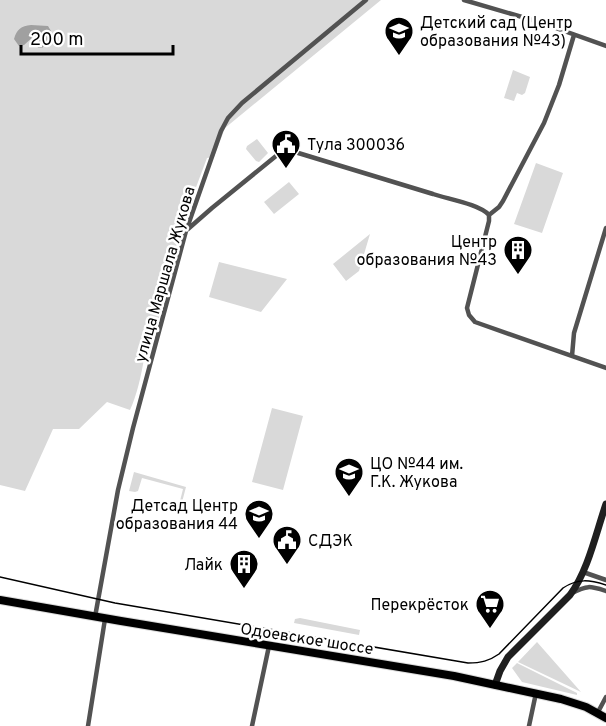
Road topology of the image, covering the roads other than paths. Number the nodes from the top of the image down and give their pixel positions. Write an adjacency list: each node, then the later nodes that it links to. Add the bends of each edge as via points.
1 (366, 0): 7 (street, улица Маршала Жукова, via 252,93 228,118)
2 (464, 0): 3 (street)
3 (574, 35): 4 (street); 5 (street, via 544,123 503,201)
4 (606, 46)
5 (489, 215): 7 (street, via 405,185 285,152); 8 (street, via 467,308 469,315 475,322)
6 (606, 228): 8 (street, via 574,333)
7 (186, 231): 16 (street, улица Маршала Жукова, via 118,490)
8 (572, 356): 9 (street)
9 (606, 368)
10 (606, 504): 11 (street)
11 (583, 572): 12 (street); 14 (street)
12 (606, 579)
13 (606, 591): 14 (street, via 587,586)
14 (570, 595): 19 (street, via 508,657)
15 (0, 600): 16 (main road, Одоевское шоссе)
16 (95, 617): 17 (main road, Одоевское шоссе)
17 (105, 619): 18 (main road, Одоевское шоссе); 24 (street)
18 (269, 646): 19 (main road, Одоевское шоссе); 25 (street)
19 (495, 685): 20 (main road, Одоевское шоссе)
20 (536, 693): 22 (main road, Одоевское шоссе); 26 (street)
21 (606, 697): 22 (street)
22 (598, 712): 23 (main road, Одоевское шоссе)
23 (606, 718)
24 (88, 726)
25 (252, 726)
26 (529, 726)

